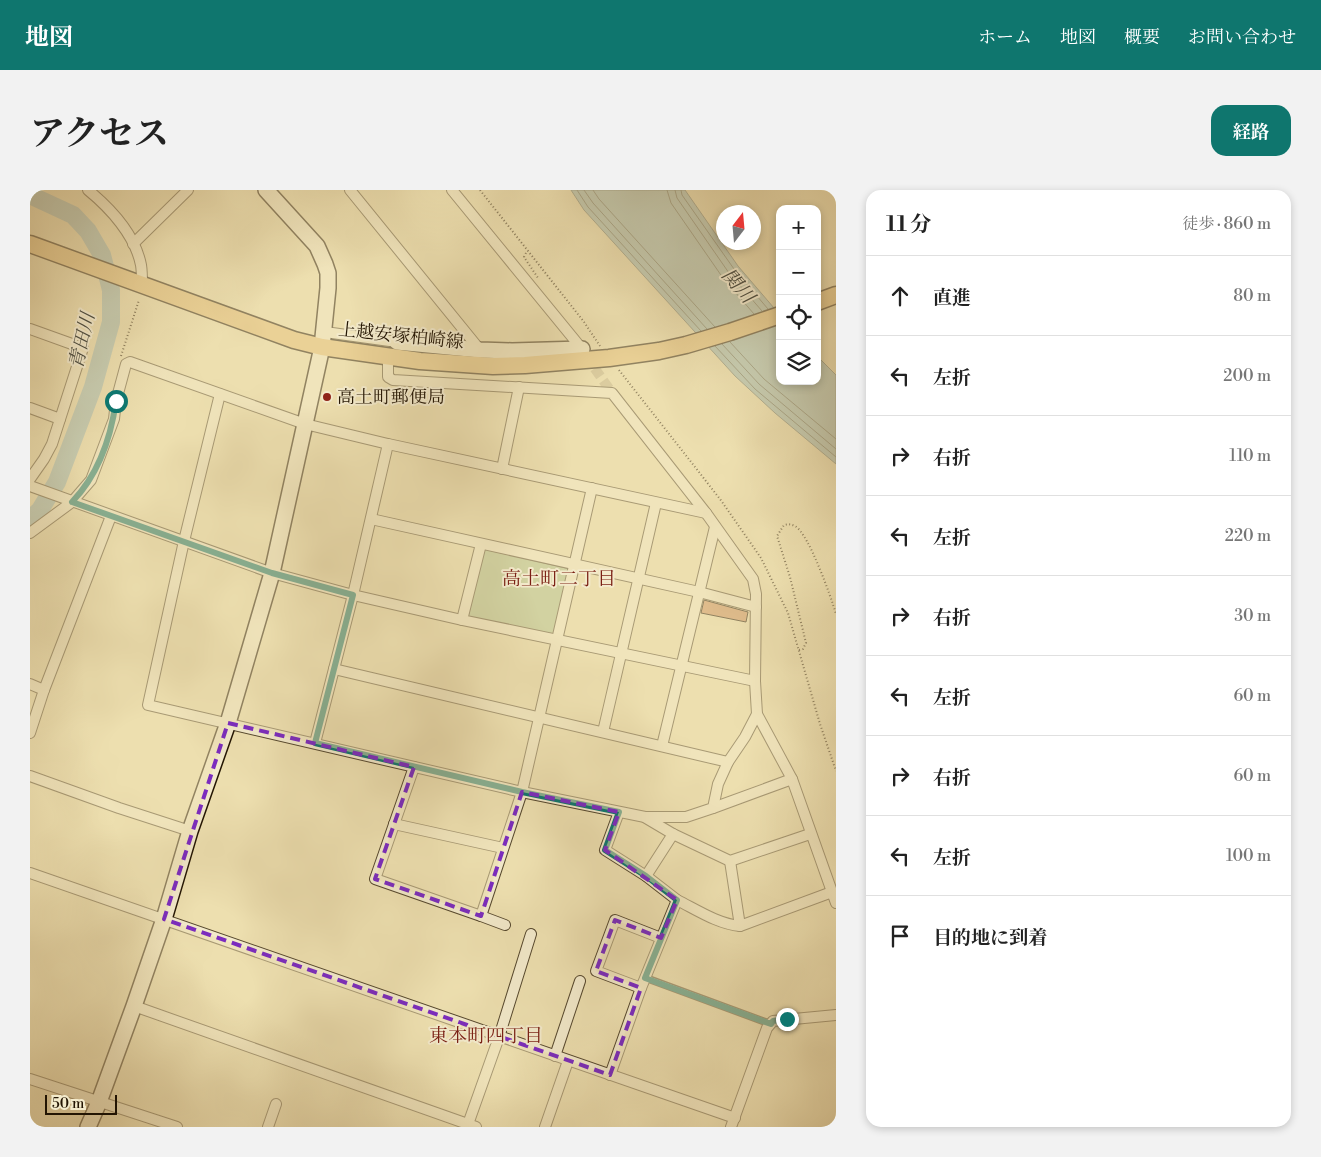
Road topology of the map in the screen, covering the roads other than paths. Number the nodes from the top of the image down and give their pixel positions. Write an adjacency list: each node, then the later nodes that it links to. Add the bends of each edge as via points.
1 (88, 190): 7 (street, via 109,208)
2 (188, 190): 7 (street)
3 (350, 190): 16 (street)
4 (452, 190): 15 (street)
5 (272, 192): 13 (street, via 317,246 325,264 328,288)
6 (30, 244): 8 (main road, 上越安塚柏崎線, via 126,278)
7 (133, 244): 8 (street, via 141,264)
8 (140, 292): 13 (main road, 上越安塚柏崎線, via 286,337)
9 (836, 295): 10 (main road)
10 (821, 301)
11 (776, 317): 14 (main road, 上越安塚柏崎線, via 686,345 609,358 493,366 420,360)
12 (30, 329): 20 (street, via 83,348)
13 (324, 340): 14 (main road, 上越安塚柏崎線); 21 (street)
14 (392, 349): 16 (street); 17 (street, via 388,377 393,380)
15 (582, 349): 16 (street)
16 (480, 350)
17 (519, 387): 23 (street); 28 (street, via 612,393)
18 (220, 394): 21 (street); 26 (street, via 135,362 126,364 114,419 98,464 91,480); 33 (street)
19 (30, 408): 20 (street)
20 (60, 419): 24 (street, via 52,444)
21 (306, 424): 22 (street); 36 (street)
22 (388, 444): 23 (street); 30 (street)
23 (502, 469): 25 (street)
24 (31, 484): 26 (street)
25 (592, 488): 27 (street); 35 (street)
26 (69, 501): 29 (street); 32 (street)
27 (656, 502): 28 (street); 37 (street)
28 (706, 513): 31 (street)
29 (111, 516): 33 (street); 48 (street)
30 (371, 519): 34 (street); 39 (street)
31 (715, 527): 38 (street); 40 (street, via 753,580)
32 (30, 533)
33 (184, 542): 36 (street); 51 (street, via 148,705)
34 (481, 544): 35 (street); 41 (street)
35 (575, 565): 37 (street); 42 (street)
36 (272, 573): 39 (street); 51 (street)
37 (638, 578): 38 (street); 43 (street)
38 (699, 592): 40 (street); 44 (street)
39 (353, 595): 41 (street); 45 (street)
40 (756, 607): 46 (street)
41 (462, 620): 42 (street)
42 (558, 639): 43 (street); 50 (street)
43 (621, 653): 44 (street); 52 (street)
44 (681, 666): 46 (street); 55 (street)
45 (334, 668): 50 (street); 54 (street)
46 (755, 681): 49 (street)
47 (30, 684): 48 (street)
48 (44, 690): 53 (street)
49 (757, 714): 56 (street); 59 (street)
50 (540, 717): 52 (street); 60 (street)
51 (228, 723): 54 (street); 65 (street)
52 (603, 732): 55 (street)
53 (30, 733)
54 (315, 743): 57 (street)
55 (662, 746): 56 (street)
56 (728, 762): 61 (street, via 718,784)
57 (414, 768): 60 (street); 64 (street)
58 (30, 776): 65 (street)
59 (792, 779): 61 (street); 67 (street)
60 (522, 792): 62 (street); 68 (street)
61 (713, 808): 63 (street, via 686,817)
62 (619, 812): 63 (street); 71 (street, via 605,850)
63 (645, 817): 66 (street)
64 (394, 824): 68 (street); 75 (street, via 375,879)
65 (190, 831): 76 (street)
66 (673, 834): 69 (street); 71 (street)
67 (810, 834): 69 (street); 72 (street)
68 (503, 848): 75 (street)
69 (730, 861): 78 (street)
70 (30, 873): 76 (street)
71 (646, 876): 73 (street)
72 (832, 892): 74 (street); 78 (street)
73 (677, 900): 78 (street, via 716,919); 80 (street)
74 (836, 902)
75 (481, 916): 77 (street)
76 (164, 919): 84 (street); 87 (street)
77 (505, 925)
78 (740, 926)
79 (531, 934): 87 (street)
80 (660, 938): 81 (street); 83 (street, via 615,920 596,971)
81 (645, 978): 83 (street); 86 (lane)
82 (580, 981): 88 (street)
83 (641, 988): 90 (street)
84 (134, 1006): 92 (street); 95 (street)
85 (836, 1015): 86 (street, via 787,1019)
86 (771, 1024): 94 (street)
87 (499, 1037): 88 (street); 95 (street)
88 (555, 1056): 89 (street)
89 (568, 1060): 90 (street); 99 (street)
90 (610, 1075): 94 (street)
91 (30, 1079): 92 (street)
92 (99, 1102): 96 (street); 97 (street)
93 (276, 1104): 98 (street)
94 (733, 1122)
95 (471, 1126)
96 (88, 1127)
97 (177, 1127)
98 (268, 1127)
99 (545, 1127)

